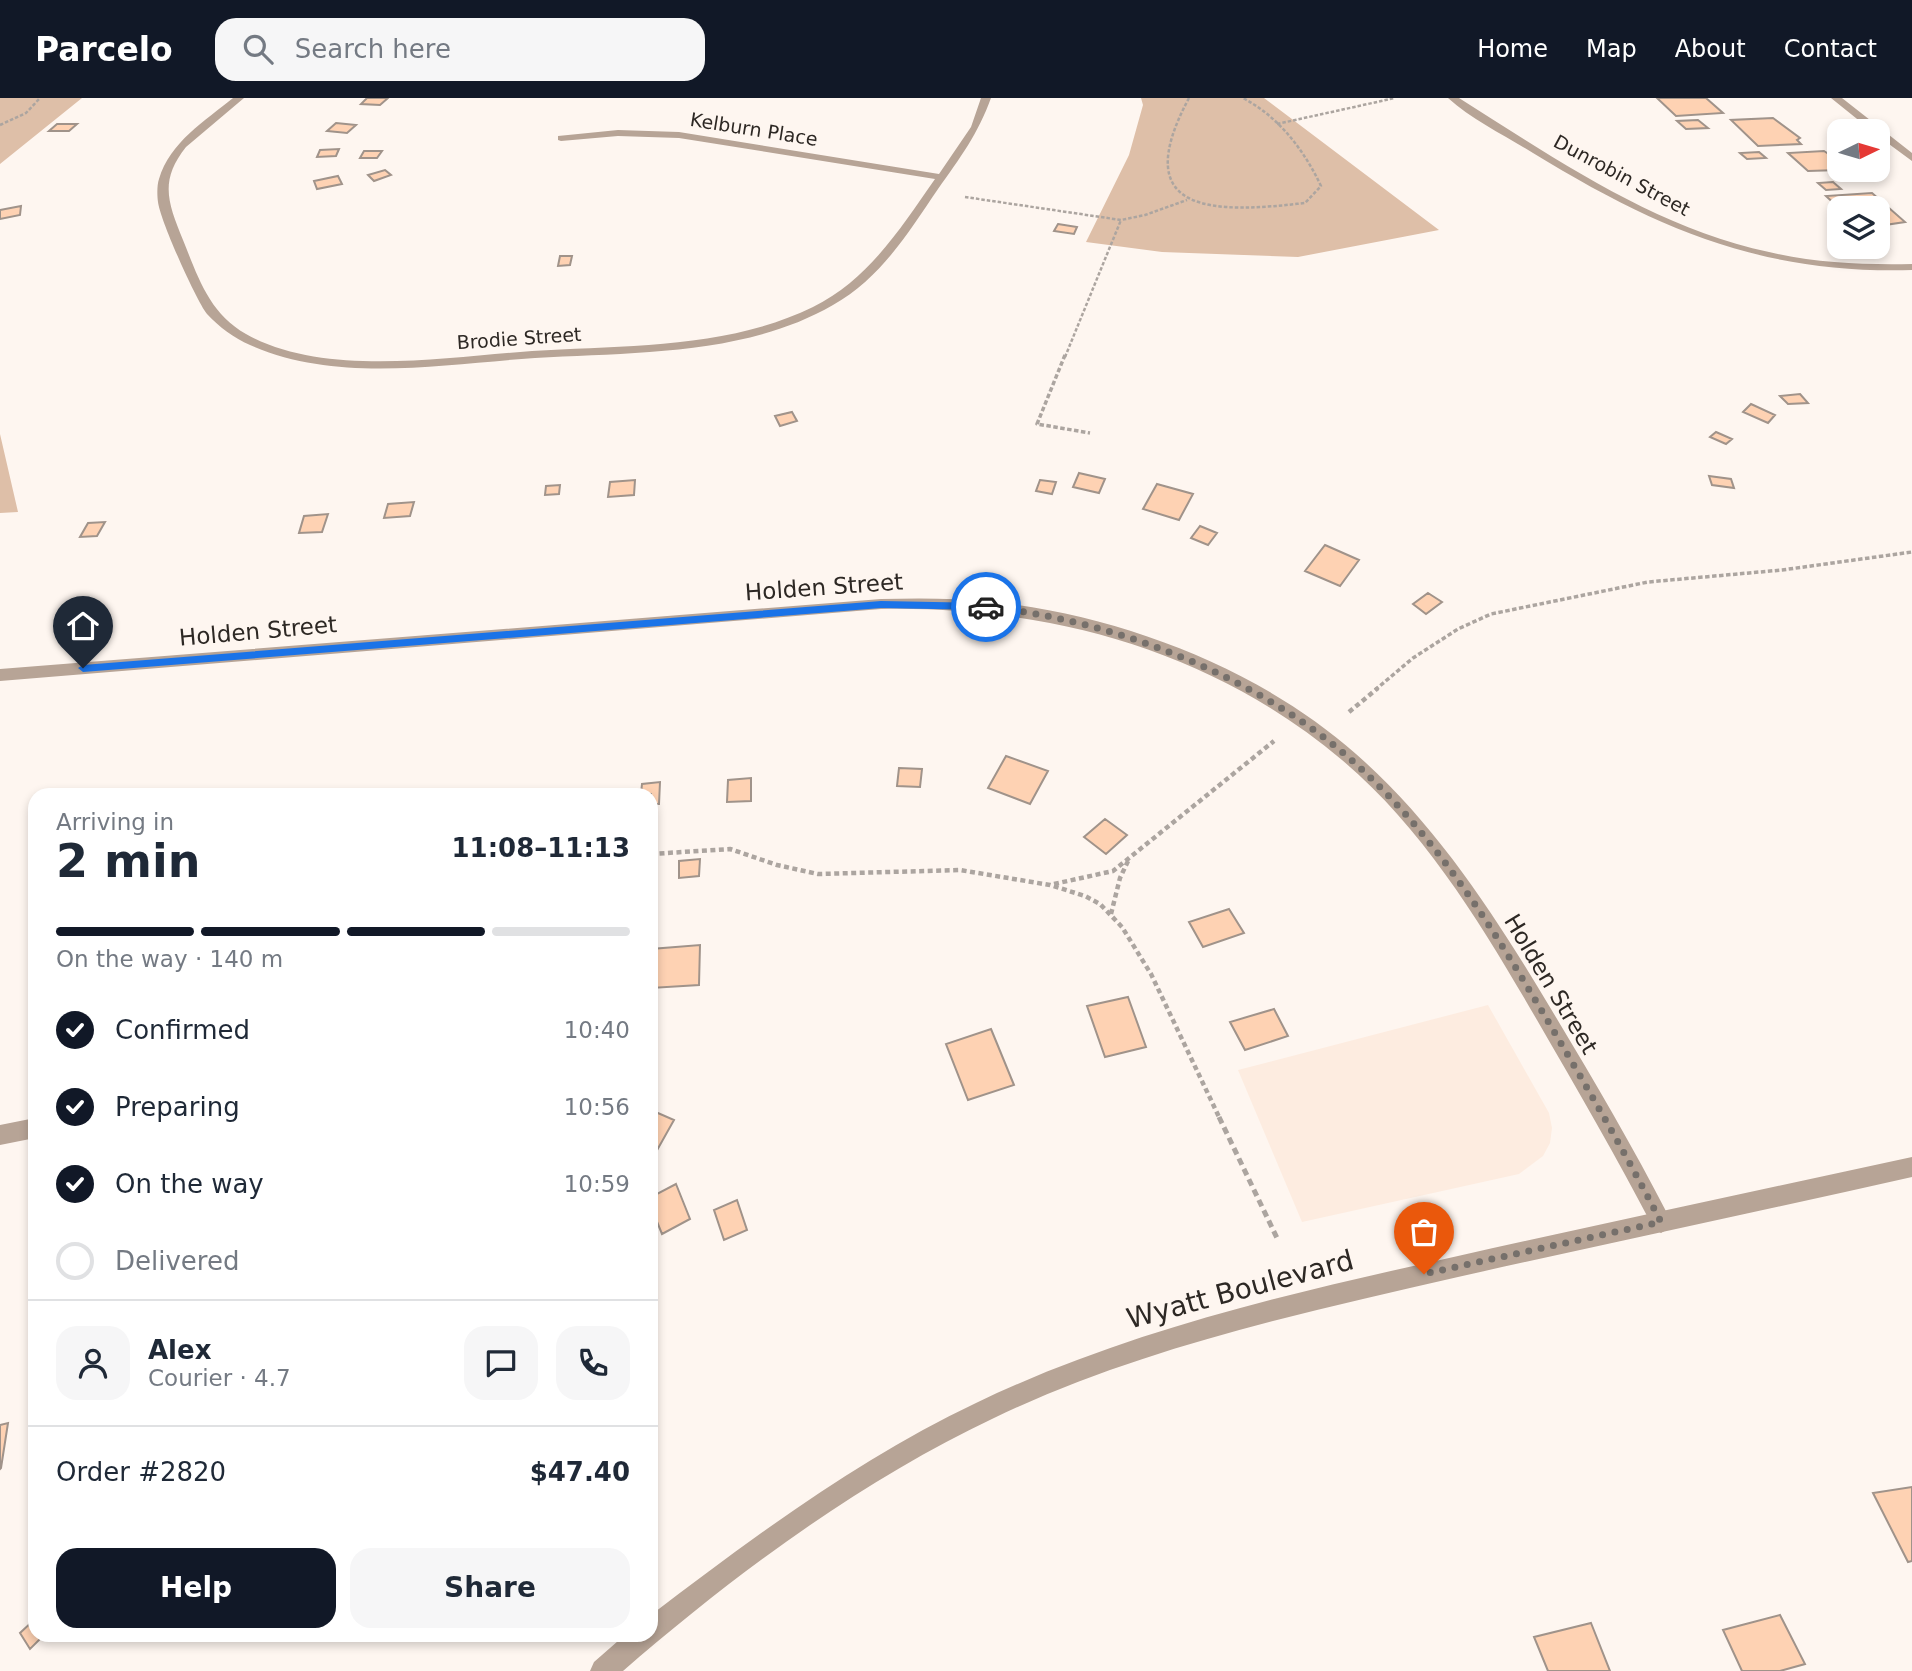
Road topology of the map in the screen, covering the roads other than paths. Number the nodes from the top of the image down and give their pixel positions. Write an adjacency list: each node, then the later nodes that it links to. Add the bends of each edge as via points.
1 (239, 98): 7 (street, Brodie Street, via 174,156 163,181 163,204 211,313 244,338 321,360 420,362 639,348 715,340 769,328 812,312 863,280 888,254)
2 (986, 98): 7 (street, Brodie Street, via 976,127)
3 (1453, 98): 8 (street, Dunrobin Street, via 1620,198 1693,232 1786,258 1840,266)
4 (1836, 98): 6 (street)
5 (561, 138): 7 (street, Kelburn Place, via 618,133 679,135)
6 (1912, 158)
7 (941, 177)
8 (1912, 267)
9 (0, 675): 13 (street, Holden Street, via 881,604 942,604 1039,614 1140,642 1268,700 1358,766 1407,816 1502,944 1597,1103)
10 (28, 1129): 11 (street)
11 (0, 1135)
12 (1912, 1167): 13 (street, Wyatt Boulevard)
13 (1661, 1222): 14 (street, Wyatt Boulevard, via 1251,1314 1058,1378 907,1451 785,1530)
14 (658, 1626)
15 (637, 1642): 16 (street)
16 (603, 1671)

